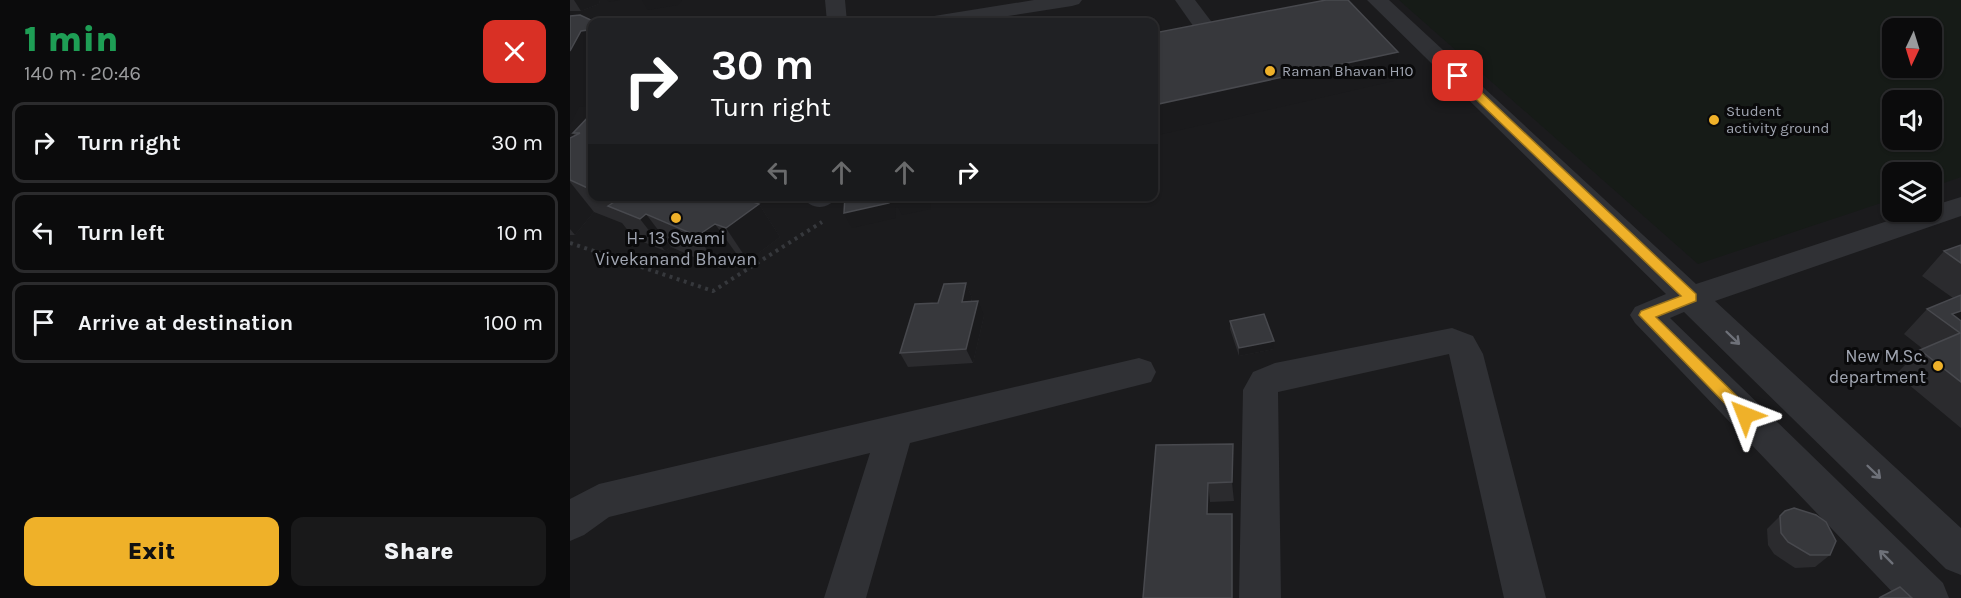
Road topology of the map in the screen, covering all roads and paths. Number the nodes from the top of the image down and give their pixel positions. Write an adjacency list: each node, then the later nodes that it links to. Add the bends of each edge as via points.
1 (835, 0): 5 (street)
2 (1072, 0): 6 (street)
3 (1185, 0): 7 (street)
4 (1377, 0): 11 (street)
5 (837, 18)
6 (959, 18)
7 (1218, 45)
8 (825, 201): 10 (path, via 832,208 822,222 713,291)
9 (1961, 206): 11 (street)
10 (570, 243)
11 (1691, 297): 15 (street, one-way to 15); 19 (street, one-way to 11, via 1646,315)
12 (1139, 372): 13 (street)
13 (895, 431): 14 (street, via 599,502); 16 (street)
14 (570, 522)
15 (1961, 555)
16 (845, 598)
17 (1260, 598): 18 (street, via 1260,390 1265,382 1452,341 1461,345 1466,354)
18 (1525, 598)
19 (1928, 598)

